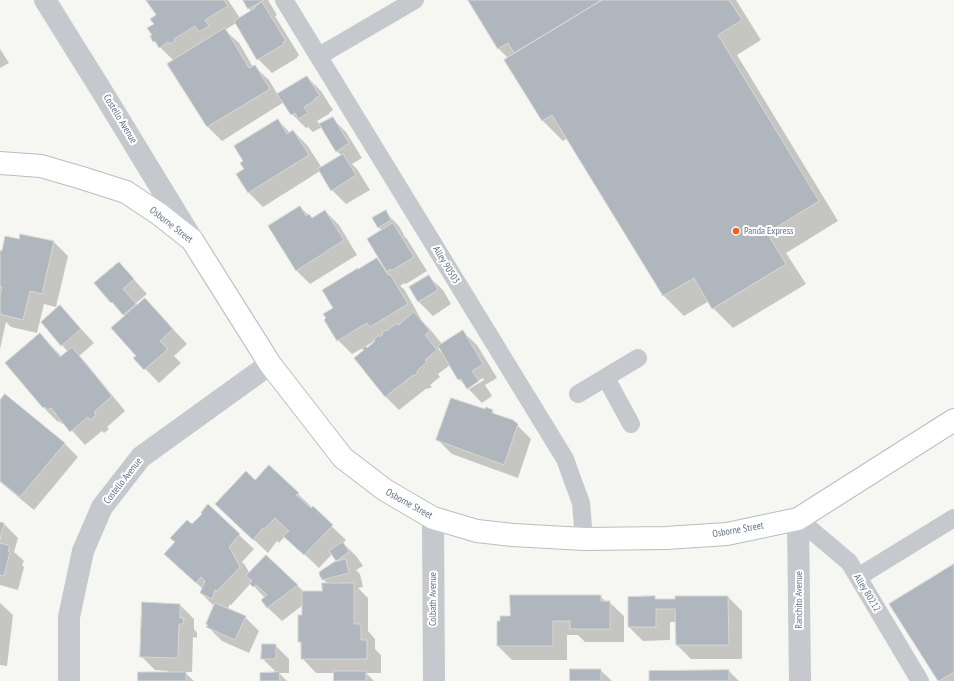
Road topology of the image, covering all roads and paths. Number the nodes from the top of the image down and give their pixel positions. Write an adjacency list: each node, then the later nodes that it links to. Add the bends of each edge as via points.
1 (45, 0): 6 (street, Costello Avenue)
2 (284, 0): 4 (lane, Alley 90503)
3 (415, 0): 4 (lane)
4 (319, 56): 16 (lane, Alley 90503, via 565,459 581,503)
5 (0, 163): 6 (street, Osborne Street, via 41,166 126,192)
6 (192, 240): 8 (street, Osborne Street)
7 (638, 358): 9 (lane)
8 (270, 364): 13 (street, Osborne Street, via 343,458 385,490); 18 (street, Costello Avenue, via 141,457 102,507 83,551 69,617)
9 (606, 378): 10 (lane); 12 (lane)
10 (578, 394)
11 (954, 420): 15 (street, Osborne Street)
12 (630, 424)
13 (433, 518): 16 (street, Osborne Street, via 477,531); 19 (street, Colbath Avenue)
14 (954, 518): 17 (lane)
15 (798, 519): 16 (street, Osborne Street, via 727,534 666,538); 17 (lane, Alley 80212, via 849,562); 20 (street, Ranchito Avenue)
16 (584, 538)
17 (858, 577): 21 (lane, Alley 80212)
18 (69, 681)
19 (434, 681)
20 (800, 681)
21 (920, 681)

